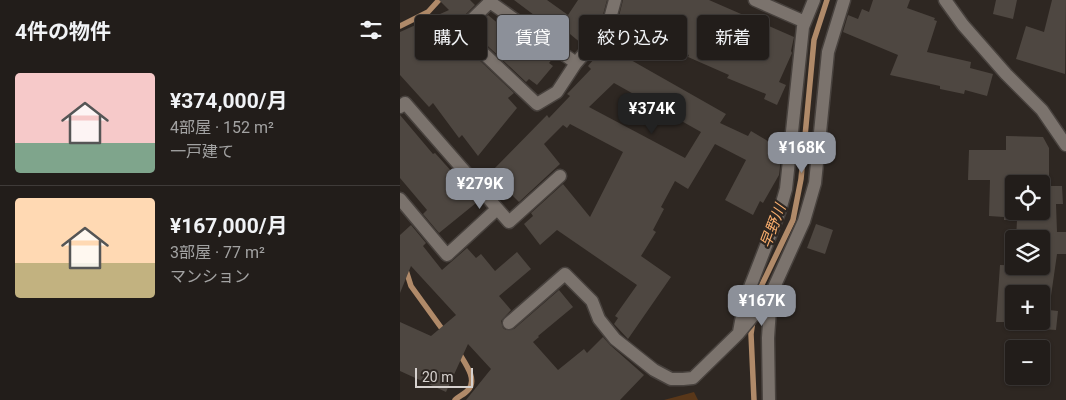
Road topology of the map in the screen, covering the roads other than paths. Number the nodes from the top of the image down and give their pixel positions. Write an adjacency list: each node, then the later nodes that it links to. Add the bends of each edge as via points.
1 (616, 0): 7 (street, via 608,26)
2 (755, 0): 6 (street)
3 (814, 0): 6 (street)
4 (844, 0): 13 (street, via 828,52 814,183 804,221)
5 (945, 0): 9 (street, via 1006,74 1042,110)
6 (805, 22): 15 (street, via 786,189 745,300)
7 (576, 63): 7 (street, via 557,92 537,104 460,31 490,2)
8 (400, 107): 12 (street, via 405,104)
9 (1066, 145)
10 (560, 176): 12 (street, via 509,222)
11 (400, 199): 12 (street, via 447,254)
12 (497, 208)
13 (771, 294): 15 (street); 16 (street)
14 (509, 323): 15 (street, via 564,274 592,302 599,319 615,338 670,379 694,378)
15 (740, 331)
16 (769, 400)

